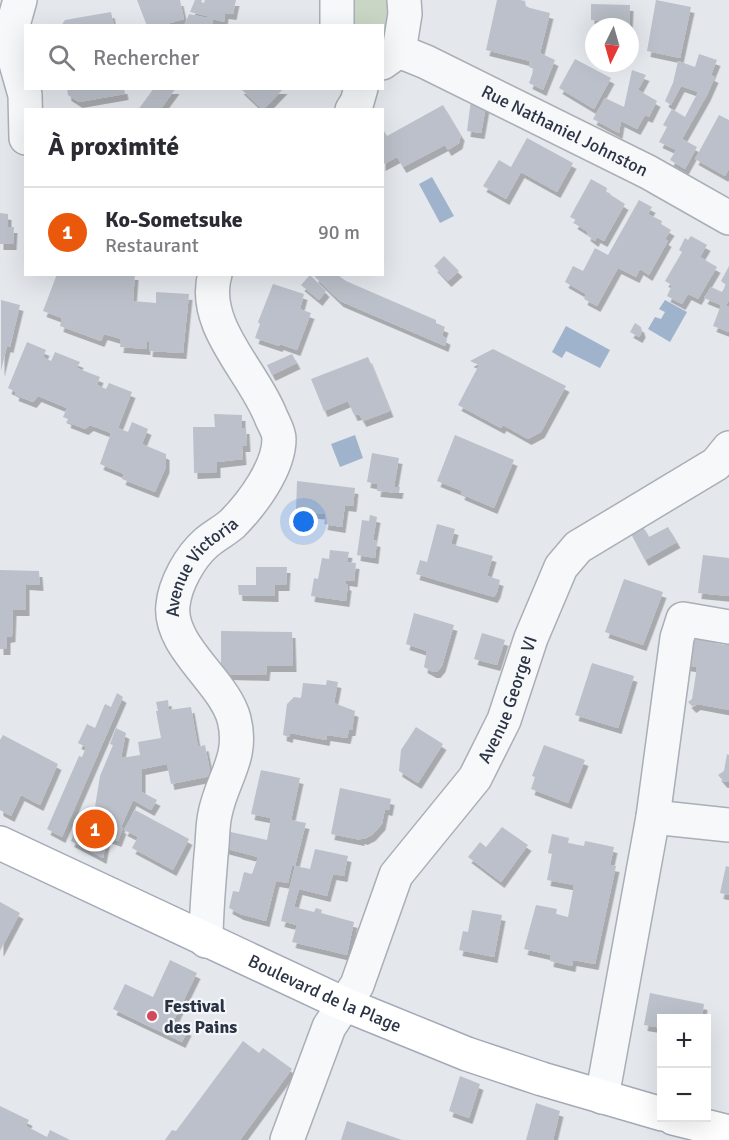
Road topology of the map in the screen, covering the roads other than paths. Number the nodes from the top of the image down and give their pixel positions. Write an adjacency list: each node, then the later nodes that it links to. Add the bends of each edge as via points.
1 (20, 0): 7 (street, via 9,39)
2 (337, 0): 4 (street)
3 (404, 0): 5 (street, via 405,14)
4 (337, 24)
5 (391, 57): 9 (street, Rue Nathaniel Johnston, via 426,62 648,172)
6 (360, 90): 8 (street)
7 (25, 108)
8 (353, 108)
9 (729, 218)
10 (214, 276): 16 (street, Avenue Victoria, via 214,316 266,402 279,437 274,467 255,496 231,524 205,544 180,578 172,607 177,633 223,695 233,717 237,742 233,767 215,815)
11 (729, 448): 17 (street, Avenue George VI, via 716,464 578,547 561,567 531,638 504,720 475,778 396,875 357,985)
12 (729, 627): 13 (street, via 683,619 677,638)
13 (653, 817): 14 (street); 18 (street)
14 (729, 825)
15 (0, 843): 16 (main road, Boulevard de la Plage)
16 (206, 940): 17 (main road, Boulevard de la Plage)
17 (344, 1005): 18 (main road, Boulevard de la Plage, via 467,1054); 22 (street, Avenue George VI, via 330,1027)
18 (602, 1097): 19 (main road, Boulevard de la Plage)
19 (657, 1113)
20 (689, 1122): 21 (main road)
21 (729, 1132)
22 (287, 1140)

